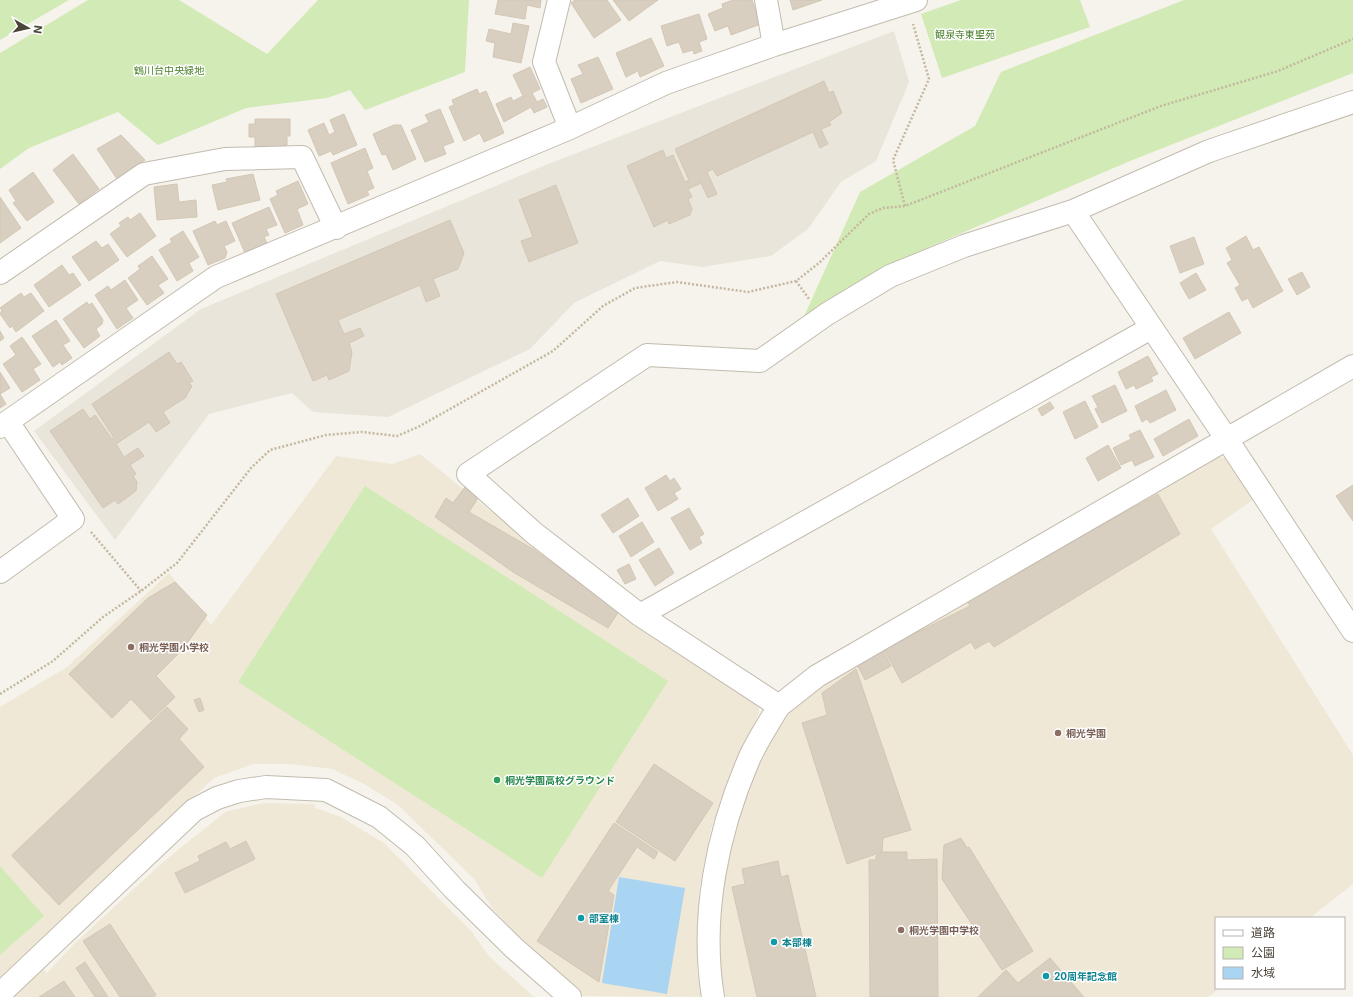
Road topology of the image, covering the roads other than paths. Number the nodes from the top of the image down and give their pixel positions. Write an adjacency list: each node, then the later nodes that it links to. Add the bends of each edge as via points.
1 (558, 0): 6 (street, via 544,62)
2 (766, 0): 4 (street)
3 (912, 2): 4 (street)
4 (774, 46): 6 (street, via 666,83)
5 (1353, 102): 7 (street, via 1209,151)
6 (570, 128): 8 (street)
7 (1073, 211): 10 (street); 15 (street, via 964,246 890,276 827,314 760,362 647,355 468,474 534,533)
8 (336, 228): 9 (street, via 302,157 225,158 144,174); 12 (street, via 216,277)
9 (0, 273)
10 (1151, 328): 13 (street); 15 (street)
11 (1353, 366): 13 (street)
12 (4, 424): 14 (street, via 73,519)
13 (1226, 438): 16 (street); 17 (street, via 817,676)
14 (0, 572)
15 (640, 615): 17 (street)
16 (1353, 631)
17 (778, 706): 20 (street, via 749,758 729,812 714,873 708,926 709,972)
18 (0, 994): 19 (street, via 194,810 239,791 266,787 326,790 379,817 415,846 514,948)
19 (570, 997)
20 (713, 997)

